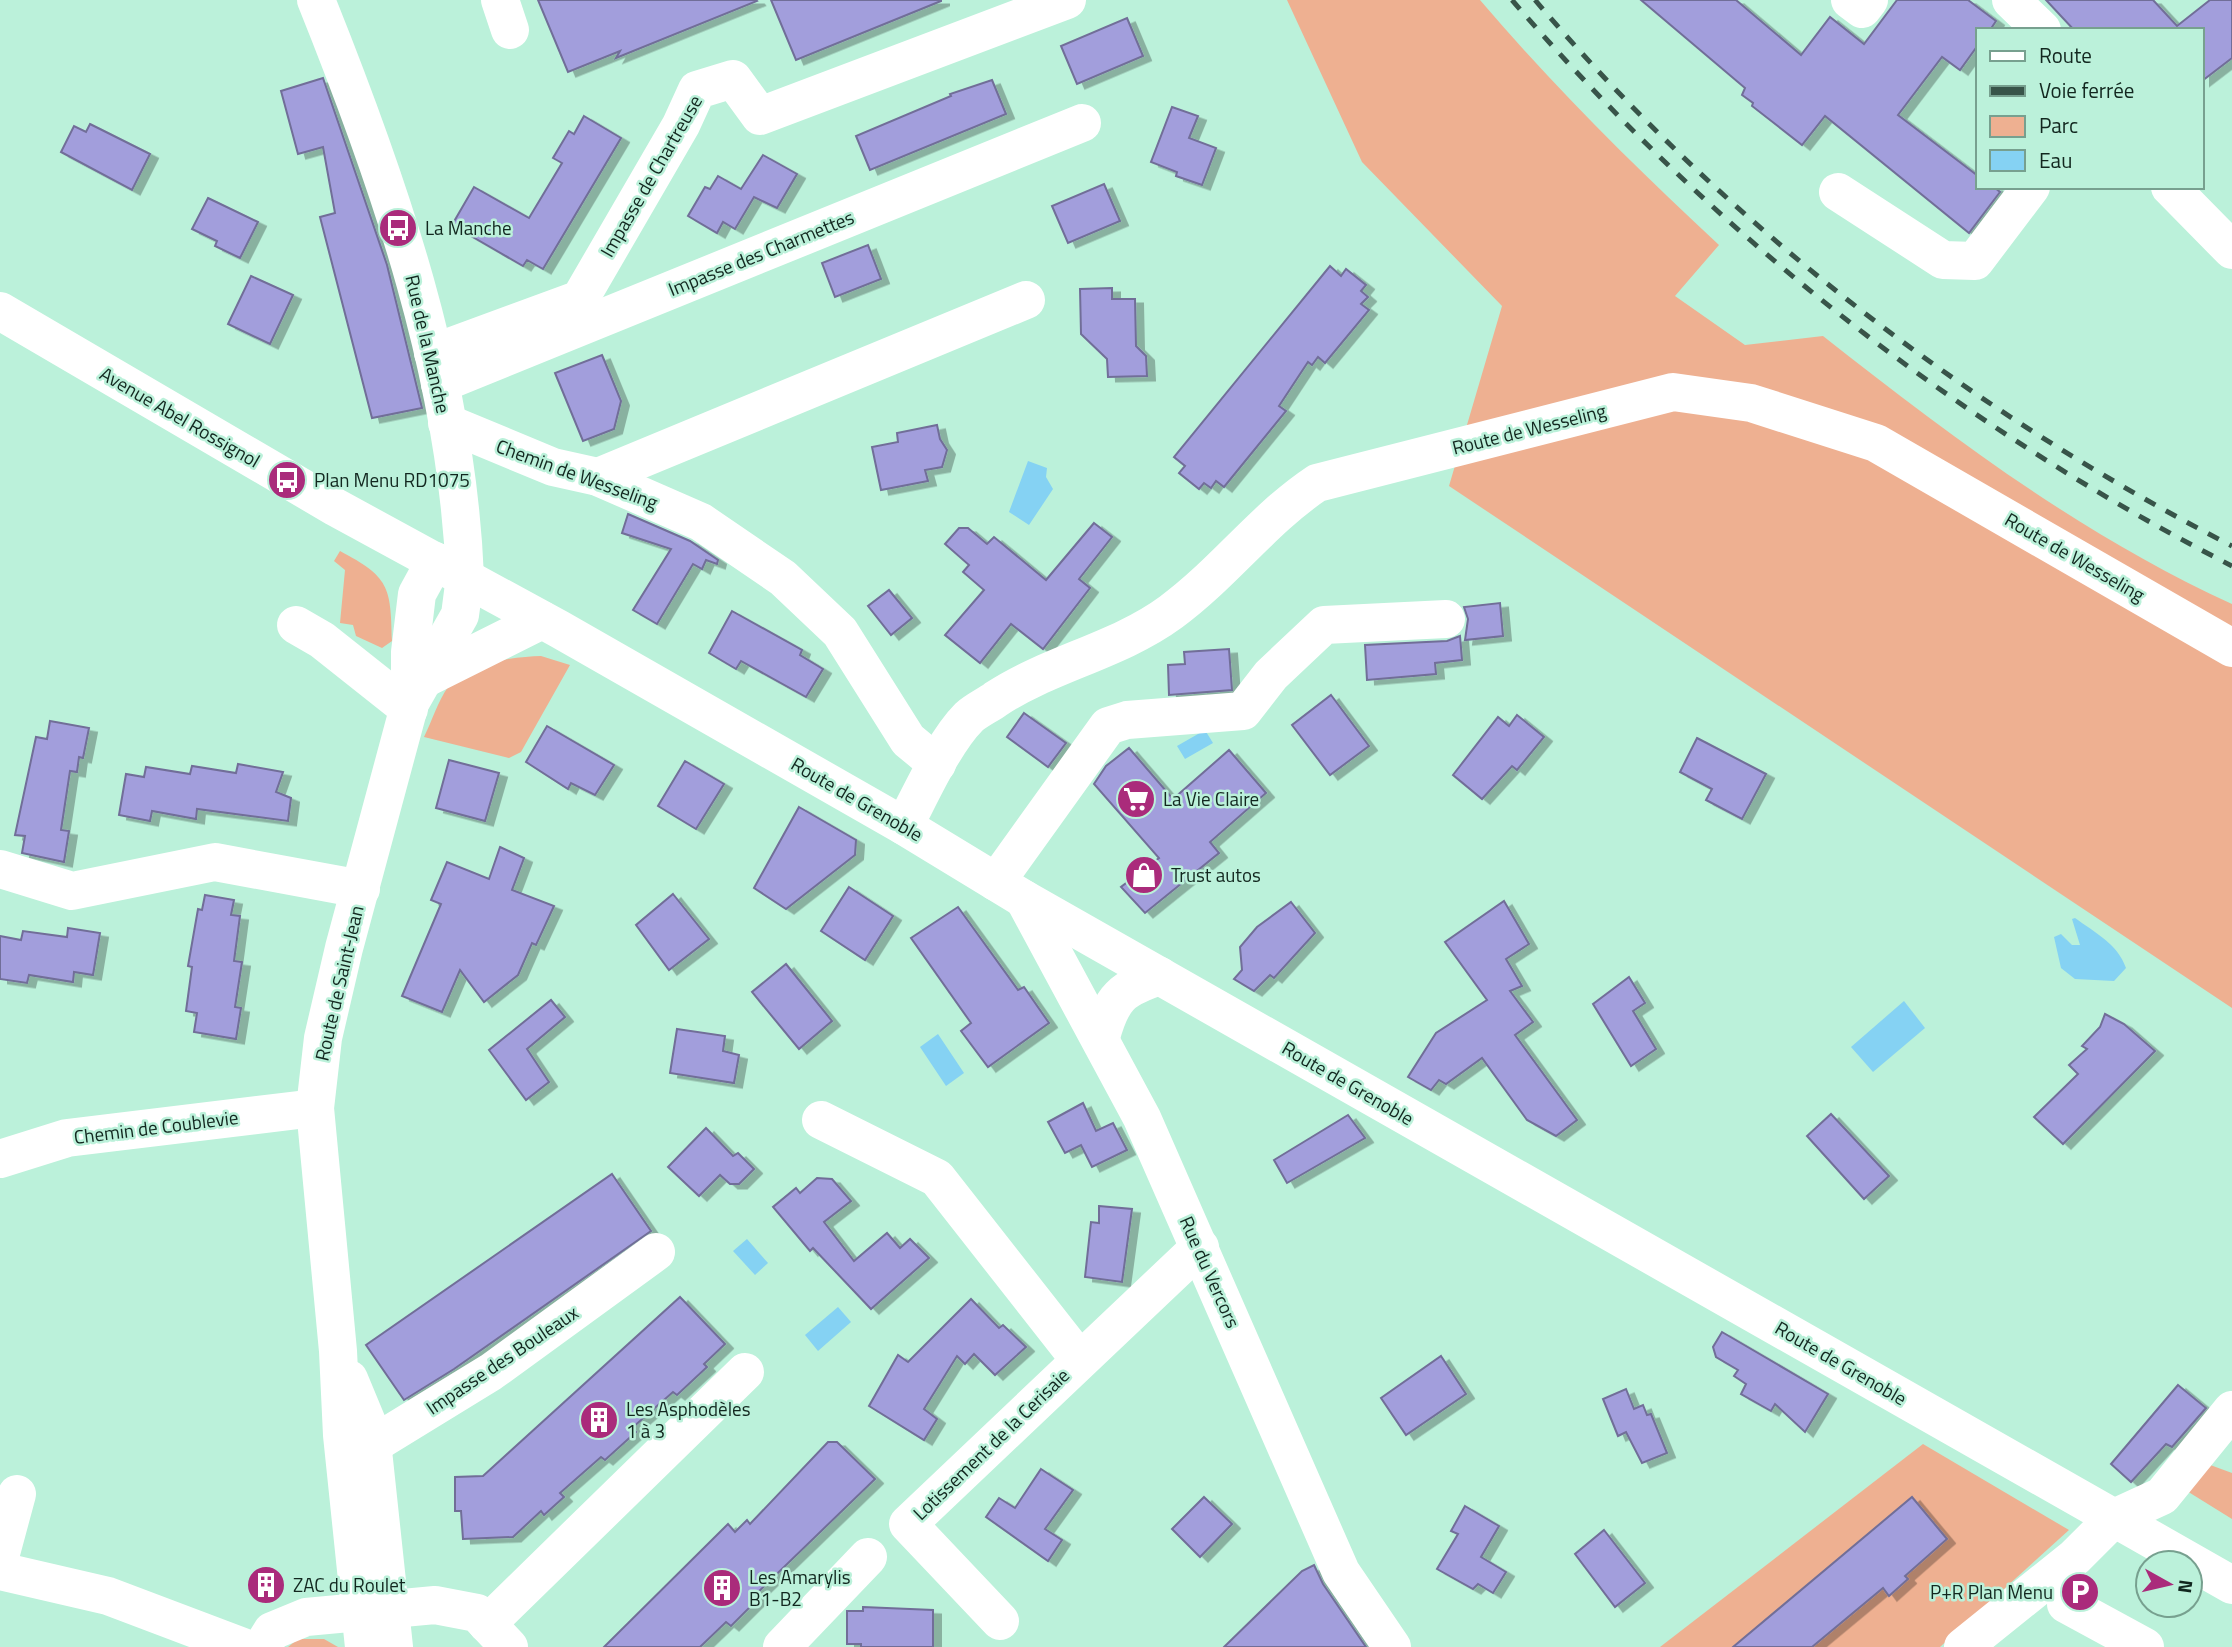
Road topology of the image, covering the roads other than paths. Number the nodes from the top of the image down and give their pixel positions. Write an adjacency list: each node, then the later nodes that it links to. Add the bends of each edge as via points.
1 (316, 0): 14 (street, Rue de la Manche, via 398,228)
2 (1067, 0): 14 (street, Impasse de Chartreuse, via 760,116 733,79 697,90 580,299)
3 (1850, 0): 4 (street, via 1862,9)
4 (1869, 0)
5 (2011, 0): 6 (street)
6 (2040, 28)
7 (1082, 122): 14 (street, Impasse des Charmettes)
8 (2029, 189): 10 (street, via 1975,261 1943,260)
9 (2172, 189): 11 (street)
10 (1838, 192)
11 (2232, 250)
12 (1026, 300): 16 (street)
13 (0, 311): 17 (street, Avenue Abel Rossignol)
14 (437, 369): 15 (street, Rue de la Manche)
15 (447, 423): 16 (street, Chemin de Wesseling, via 553,467); 17 (street, Rue de la Manche, via 456,465)
16 (598, 477): 23 (street, Chemin de Wesseling, via 701,522 783,578 840,632 908,740)
17 (450, 569): 19 (street, Route de Grenoble); 22 (street, Route de Saint-Jean, via 417,594 410,652)
18 (1446, 619): 27 (street, via 1324,625 1271,675 1243,711 1127,720 1108,726)
19 (542, 620): 22 (street); 24 (street, Route de Grenoble)
20 (296, 625): 22 (street)
21 (2232, 648): 23 (street, Route de Wesseling, via 1876,443 1751,403 1673,393 1317,483 1289,502 1170,613 1120,642 1026,679 970,717)
22 (416, 696): 26 (street, Route de Saint-Jean)
23 (937, 764): 24 (street, Route de Wesseling)
24 (904, 825): 27 (street, Route de Grenoble)
25 (0, 869): 26 (street, via 72,891 215,862)
26 (361, 889): 31 (street, Route de Saint-Jean, via 323,1038)
27 (1010, 890): 28 (street, Route de Grenoble); 30 (street, Rue du Vercors)
28 (1106, 946): 29 (street, Route de Grenoble); 30 (street)
29 (1160, 976): 30 (street, via 1132,986 1116,998); 41 (street, Route de Grenoble)
30 (1097, 1029): 34 (street, Rue du Vercors)
31 (314, 1108): 33 (street, Chemin de Coublevie, via 67,1138); 39 (street, Route de Saint-Jean, via 338,1351 371,1432)
32 (821, 1120): 36 (street, Lotissement de la Cerisaie, via 937,1178)
33 (0, 1159)
34 (1199, 1247): 36 (street, Lotissement de la Cerisaie); 55 (street, Rue du Vercors, via 1341,1572)
35 (656, 1252): 39 (street, Impasse des Bouleaux, via 491,1372)
36 (1079, 1359): 48 (street, Lotissement de la Cerisaie, via 908,1524)
37 (745, 1372): 49 (street)
38 (2232, 1410): 41 (street, via 2162,1496)
39 (357, 1440): 47 (street, Route de Saint-Jean)
40 (17, 1494): 42 (street)
41 (2114, 1518): 45 (street, Route de Grenoble); 50 (street)
42 (0, 1557)
43 (869, 1557): 54 (street)
44 (0, 1570): 51 (street, via 108,1596)
45 (2232, 1585)
46 (2066, 1604): 56 (street)
47 (372, 1622): 49 (street, via 435,1605 477,1614); 52 (street, via 303,1617 272,1631); 53 (street, Route de Saint-Jean)
48 (1000, 1622)
49 (498, 1635)
50 (1982, 1642)
51 (243, 1647)
52 (262, 1647)
53 (394, 1647)
54 (782, 1647)
55 (1392, 1647)
56 (2145, 1647)

